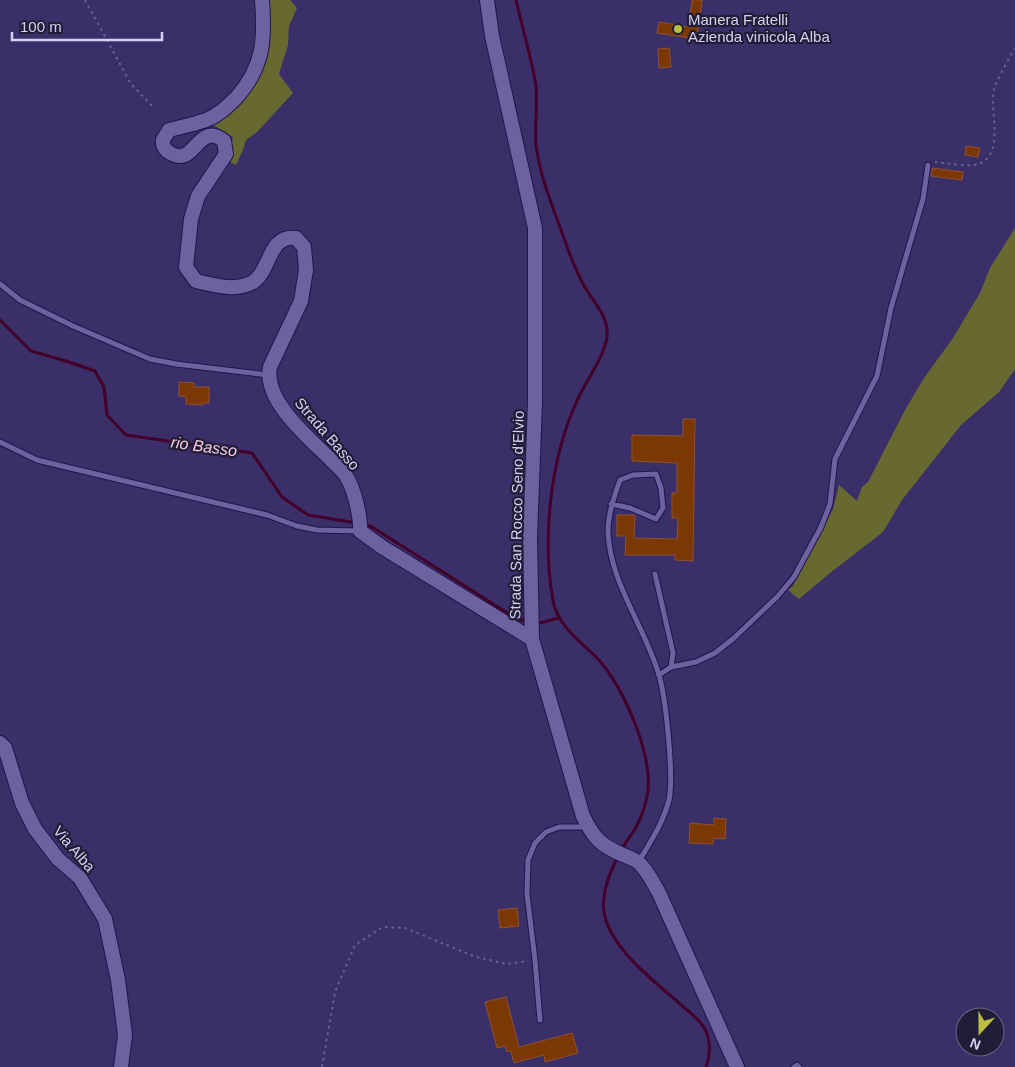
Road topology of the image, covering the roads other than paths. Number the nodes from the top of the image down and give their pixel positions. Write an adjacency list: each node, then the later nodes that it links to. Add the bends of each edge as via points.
1 (262, 0): 5 (street, via 264,38 261,56 249,83 227,108 207,119 169,130 163,140 169,152 178,157 185,156 207,136 215,135 224,140 226,154 198,196 191,219 186,267 196,281 219,287 243,286 260,276 278,242 288,237 296,238 304,247 306,270 301,300)
2 (487, 0): 10 (street, Strada San Rocco Seno d'Elvio, via 492,36 535,228 535,402 530,538)
3 (928, 165): 11 (lane, via 923,199 891,308 877,376 835,459 830,504 821,527 794,577 734,638 715,653 696,662)
4 (0, 284): 5 (lane, via 20,300 150,359)
5 (268, 375): 8 (street, Strada Basso, via 276,399 288,415 347,476)
6 (0, 442): 8 (lane, via 37,460 267,515 297,526 317,530)
7 (611, 504): 7 (lane, via 620,480 634,475 656,474 663,508 656,519); 12 (lane, via 608,531 612,561)
8 (360, 525): 10 (street, via 382,547)
9 (654, 574): 11 (lane, via 673,654)
10 (532, 627): 14 (street, Strada San Rocco Seno d'Elvio, via 583,816)
11 (671, 667): 12 (lane)
12 (659, 675): 15 (lane, via 669,758 669,798 660,828)
13 (0, 743): 17 (street, Via Alba, via 5,748 22,803 35,829 58,858 80,878 105,919 125,1035)
14 (590, 830): 15 (street, Strada San Rocco Seno d'Elvio, via 606,847); 16 (lane, via 559,827 546,832 535,843 528,860 527,894)
15 (635, 860): 18 (street, via 659,893)
16 (540, 1020)
17 (121, 1067)
18 (737, 1067)
19 (794, 1067): 20 (lane)
20 (799, 1067)

